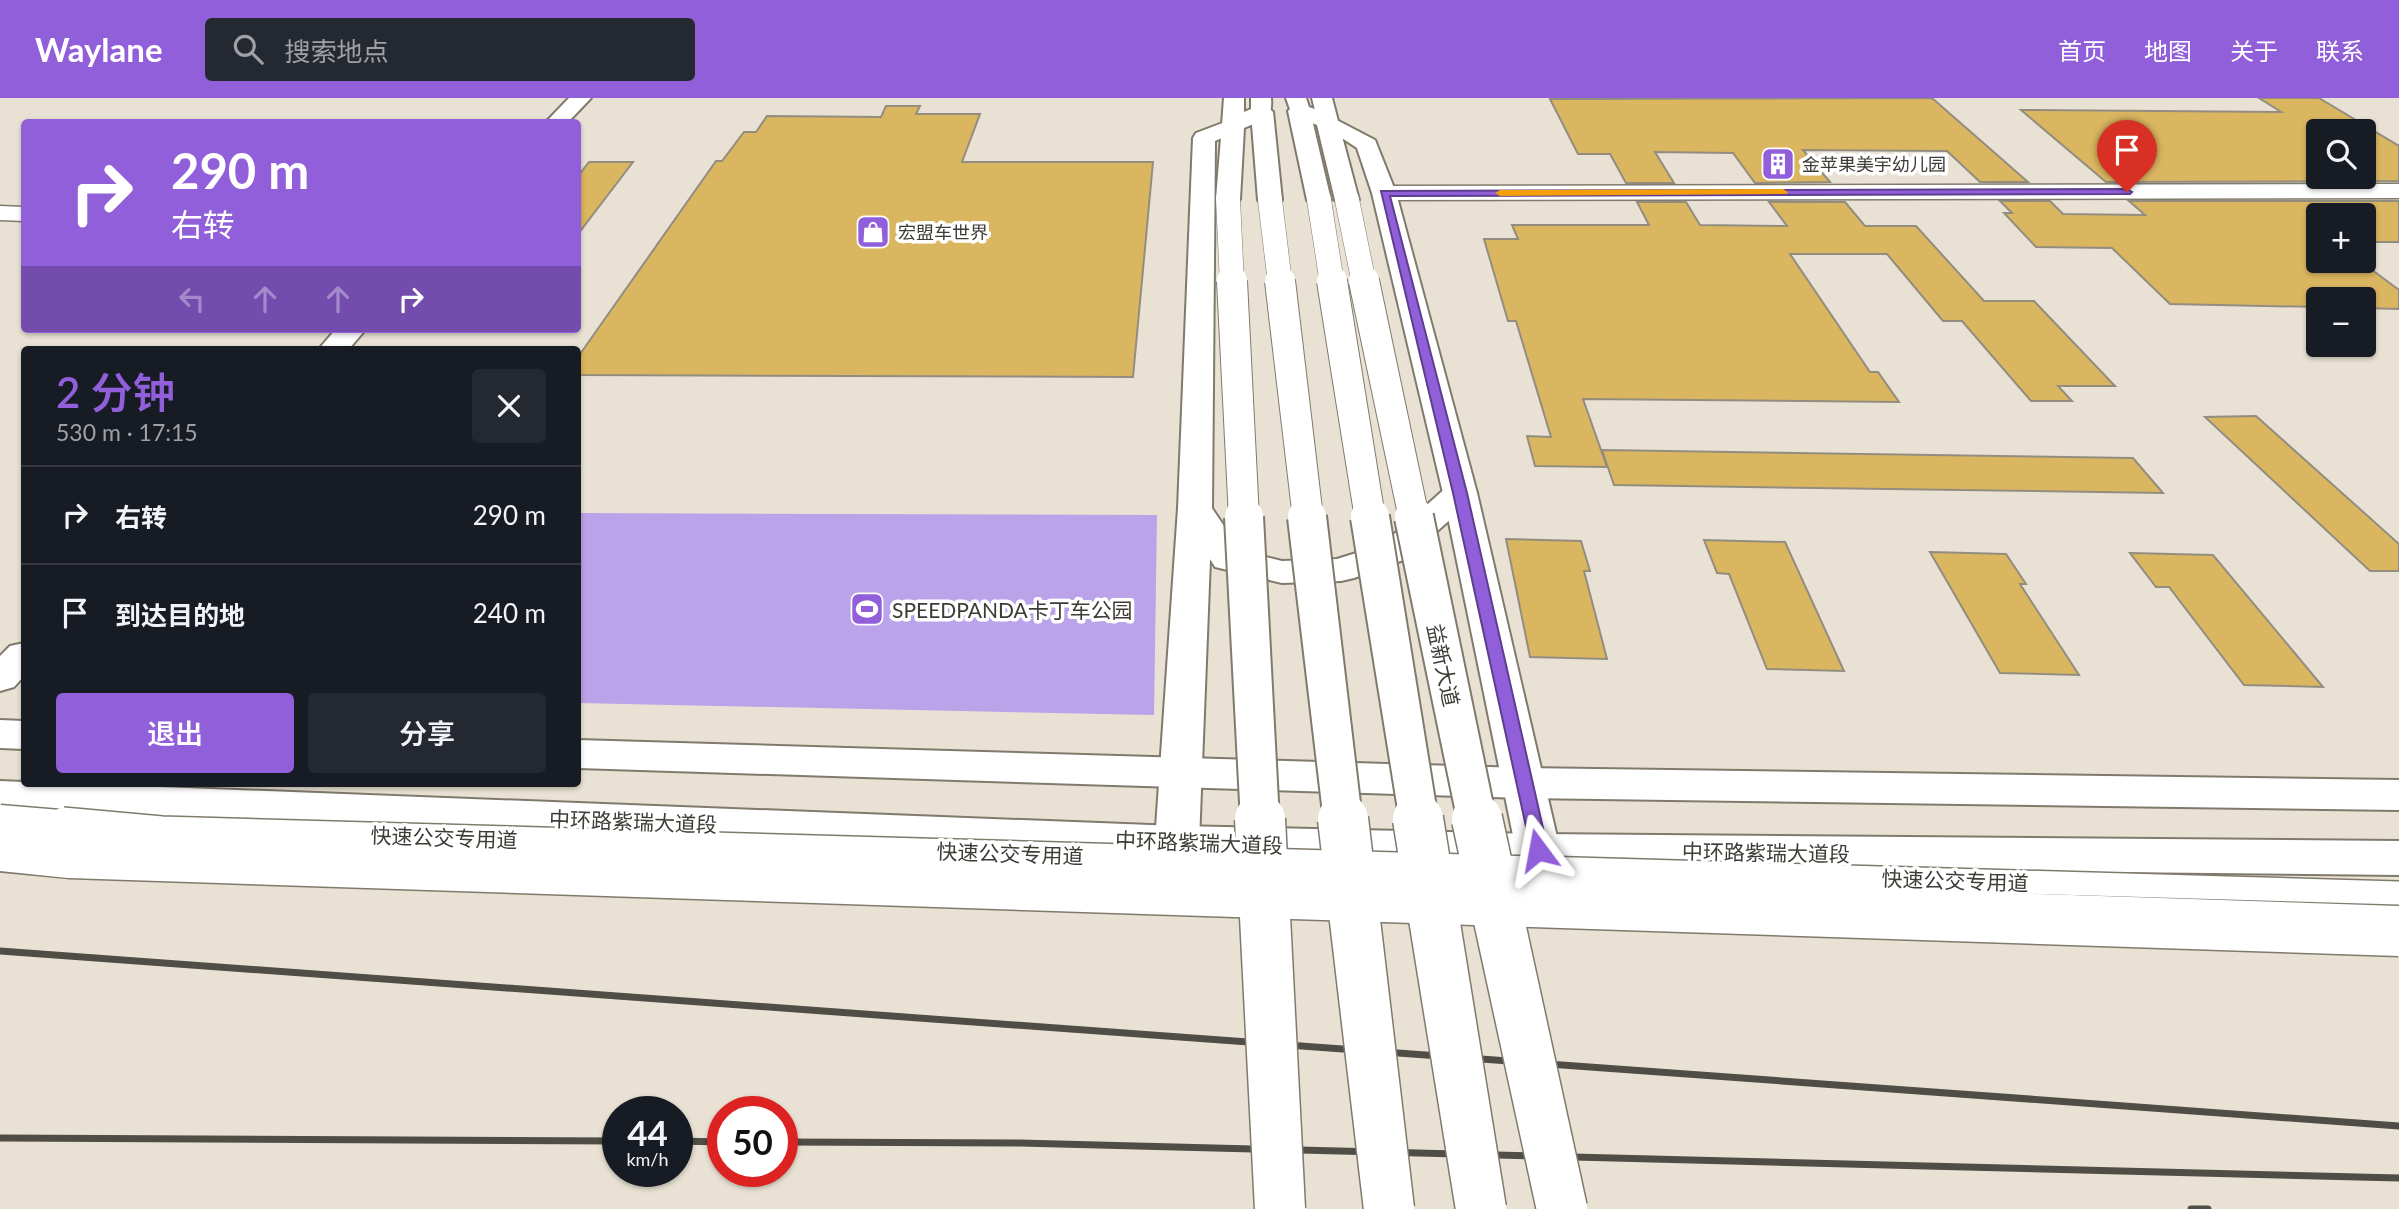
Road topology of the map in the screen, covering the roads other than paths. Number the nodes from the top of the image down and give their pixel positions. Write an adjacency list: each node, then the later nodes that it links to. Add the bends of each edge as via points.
1 (581, 98): 4 (main road)
2 (1311, 107): 6 (main road); 6 (main road, via 1367,145)
3 (1247, 108): 12 (main road, via 1204,138); 29 (main road, bridge, via 1228,199); 30 (main road, bridge, via 1270,200)
4 (559, 119)
5 (2399, 191): 6 (street)
6 (1350, 198): 11 (main road); 31 (main road, bridge); 32 (main road, 益新大道, bridge)
7 (0, 213): 8 (street)
8 (21, 214)
9 (348, 333): 10 (main road)
10 (336, 346)
11 (1460, 493): 12 (main road, via 1394,552 1330,570 1282,572 1228,559); 19 (main road)
12 (1195, 508): 18 (main road)
13 (21, 658): 14 (main road)
14 (0, 678)
15 (0, 734): 16 (main road)
16 (21, 735)
17 (581, 754): 18 (main road)
18 (1182, 774): 19 (main road); 23 (main road)
19 (1523, 783): 20 (main road); 25 (main road)
20 (2399, 795)
21 (0, 796): 23 (main road, 中环路紫瑞大道段)
22 (0, 814): 27 (lane, 快速公交专用道, bridge, via 162,828)
23 (1177, 842): 25 (main road, 中环路紫瑞大道段)
24 (0, 846): 28 (main road, bridge, via 84,854)
25 (1538, 850): 26 (main road, 中环路紫瑞大道段)
26 (2399, 858)
27 (2399, 893)
28 (2399, 931)
29 (1280, 1209)
30 (1389, 1209)
31 (1481, 1209)
32 (1562, 1209)

